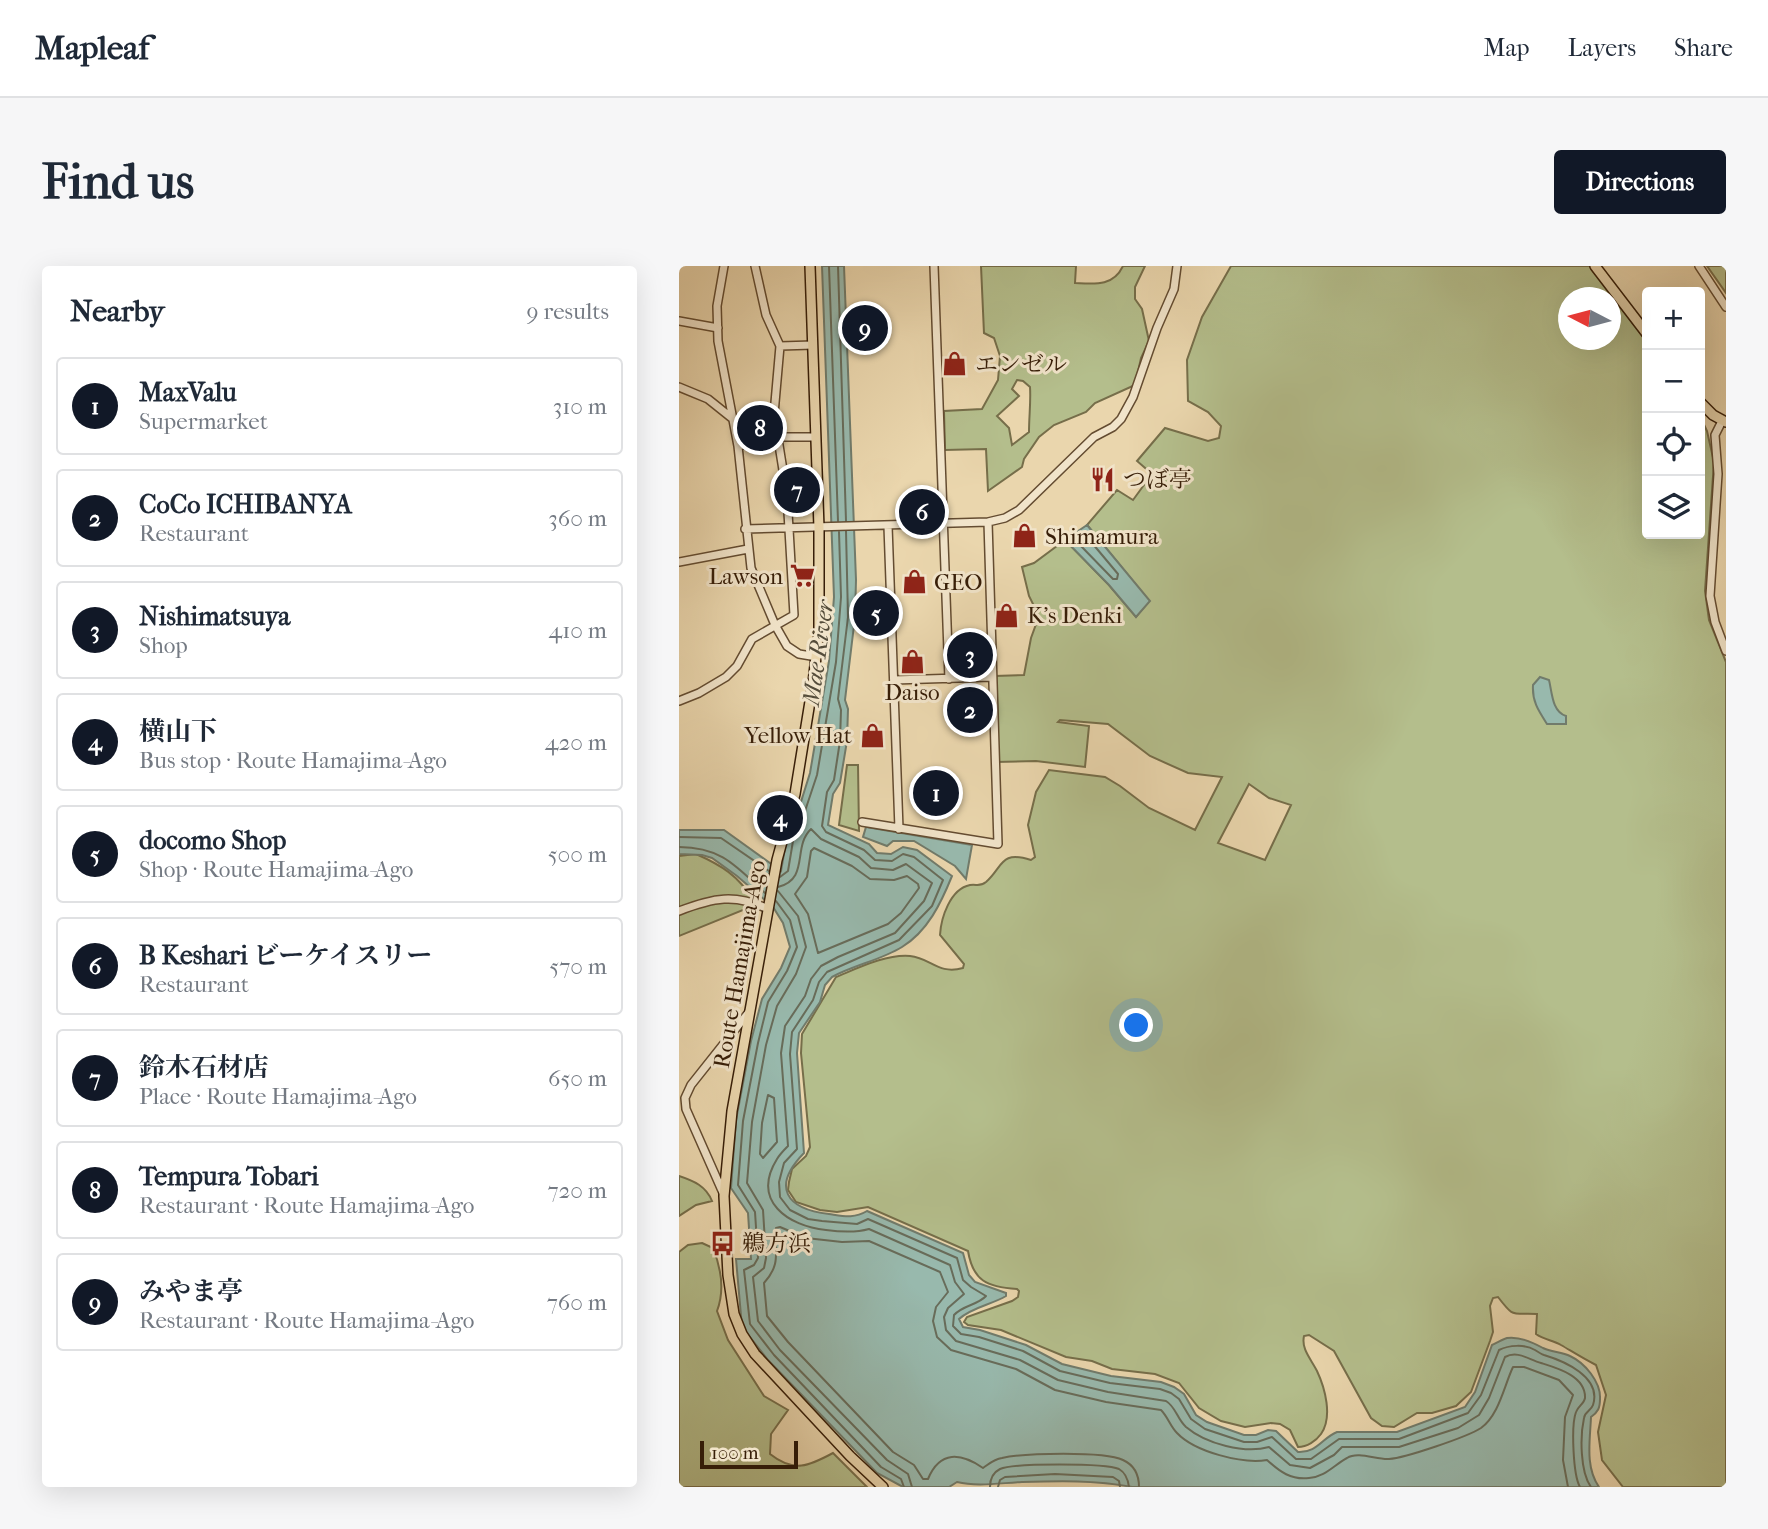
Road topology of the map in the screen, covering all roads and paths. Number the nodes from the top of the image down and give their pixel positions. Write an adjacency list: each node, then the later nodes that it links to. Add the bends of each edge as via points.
1 (724, 266): 11 (street)
2 (755, 266): 13 (street, via 766,315)
3 (810, 266): 12 (main road, Route Hamajima-Ago)
4 (934, 266): 22 (street)
5 (1177, 266): 21 (street, via 1174,289 1121,419 1094,437 1019,510)
6 (1595, 266): 10 (main road)
7 (1699, 266): 8 (street)
8 (1726, 307)
9 (679, 321): 11 (street)
10 (1642, 327)
11 (717, 328): 16 (street)
12 (813, 345): 13 (street); 19 (main road, Route Hamajima-Ago)
13 (780, 346): 18 (street, via 774,414)
14 (679, 387): 16 (street, via 708,399)
15 (1705, 407): 17 (main road)
16 (734, 420): 20 (street)
17 (1724, 421): 30 (street, via 1715,435 1718,474 1710,596)
18 (779, 437): 19 (street); 20 (street); 26 (street)
19 (816, 437): 24 (main road, Route Hamajima-Ago)
20 (739, 446): 25 (street)
21 (988, 522): 22 (street); 32 (street)
22 (943, 524): 23 (street); 33 (street)
23 (888, 526): 24 (street); 34 (street)
24 (822, 528): 26 (street); 31 (main road, Route Hamajima-Ago)
25 (745, 529): 26 (street); 27 (street)
26 (789, 529): 29 (street, via 794,615)
27 (748, 549): 28 (street); 29 (street, via 751,568)
28 (679, 562)
29 (775, 625): 31 (street, via 794,652); 35 (street, via 752,639 726,677)
30 (1726, 651)
31 (817, 657): 38 (main road, Route Hamajima-Ago, via 795,794)
32 (991, 677): 33 (street); 37 (street, via 998,844)
33 (949, 679): 34 (street)
34 (894, 680): 37 (street)
35 (679, 701)
36 (862, 822): 37 (street)
37 (899, 829)
38 (768, 907): 39 (street, via 735,898); 40 (main road, Route Hamajima-Ago)
39 (679, 911)
40 (751, 1008): 41 (main road, Route Hamajima-Ago, via 732,1111); 41 (street, via 685,1098)
41 (725, 1196): 42 (main road, Route Hamajima-Ago, via 729,1290 742,1334 764,1366)
42 (883, 1487)

